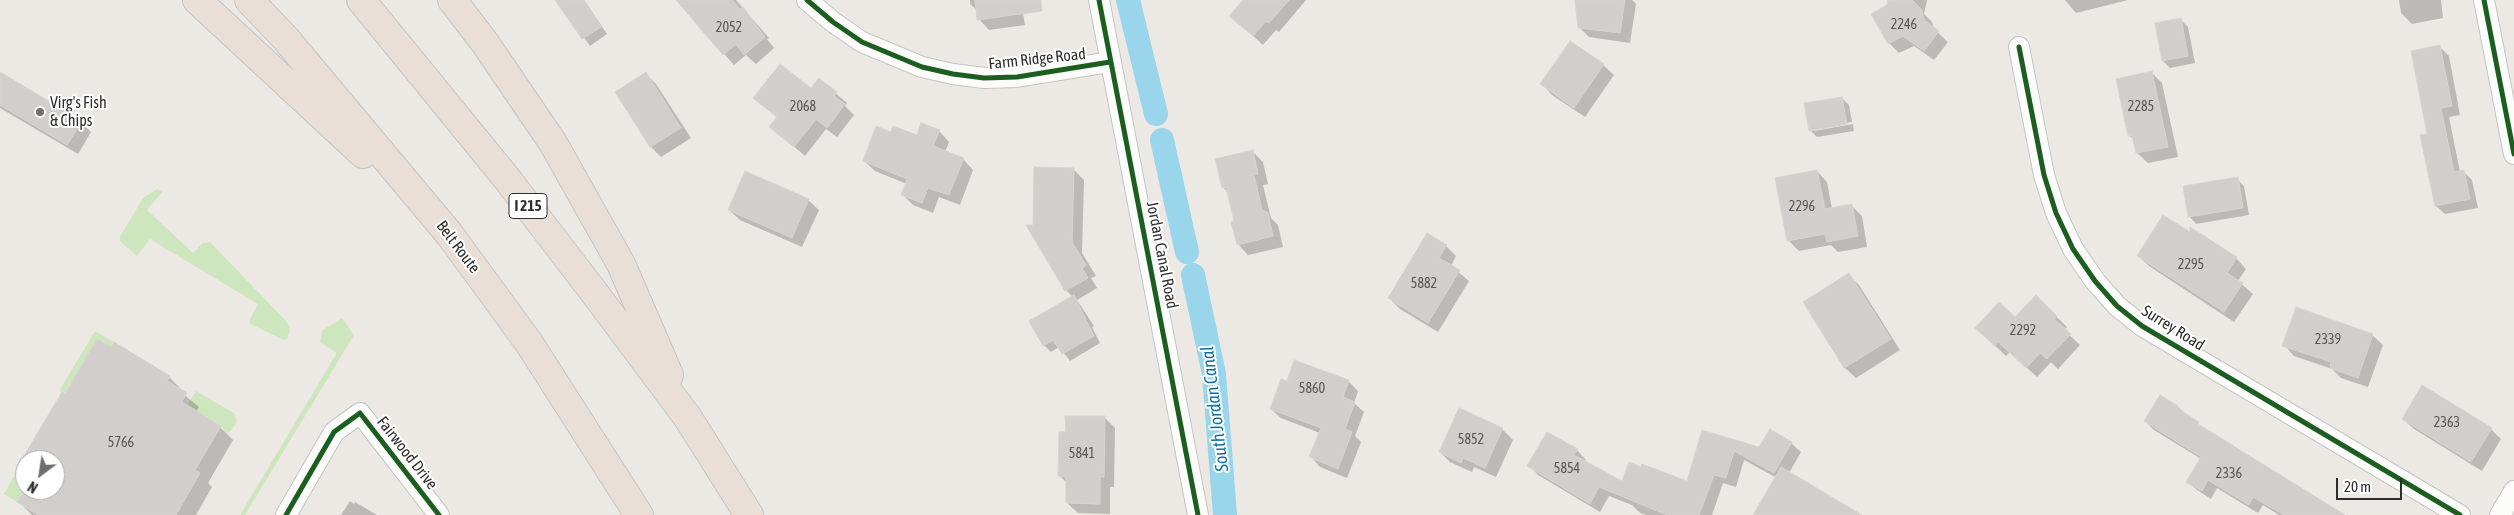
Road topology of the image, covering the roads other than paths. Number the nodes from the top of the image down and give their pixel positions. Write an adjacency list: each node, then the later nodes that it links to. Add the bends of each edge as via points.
1 (197, 0): 11 (highway)
2 (249, 0): 11 (highway, Belt Route, via 286,39)
3 (361, 0): 12 (highway, I 215, via 508,180)
4 (452, 0): 12 (highway, via 486,43 553,143 621,264)
5 (807, 0): 9 (street, Farm Ridge Road, via 862,42 922,67 952,74 984,78 1017,77)
6 (1099, 0): 9 (street, Jordan Canal Road)
7 (2484, 0): 10 (street)
8 (2019, 47): 19 (street, Surrey Road, via 2044,174 2056,213 2073,249 2094,281 2117,306 2142,326)
9 (1110, 62): 18 (street, Jordan Canal Road)
10 (2514, 154)
11 (450, 235): 16 (highway, Belt Route, via 528,343)
12 (688, 418): 17 (highway, I 215)
13 (2514, 491): 20 (street)
14 (286, 515): 15 (street, Fairwood Drive, via 334,432 360,413)
15 (439, 515)
16 (639, 515)
17 (749, 515)
18 (1198, 515)
19 (2460, 515)
20 (2500, 515)

